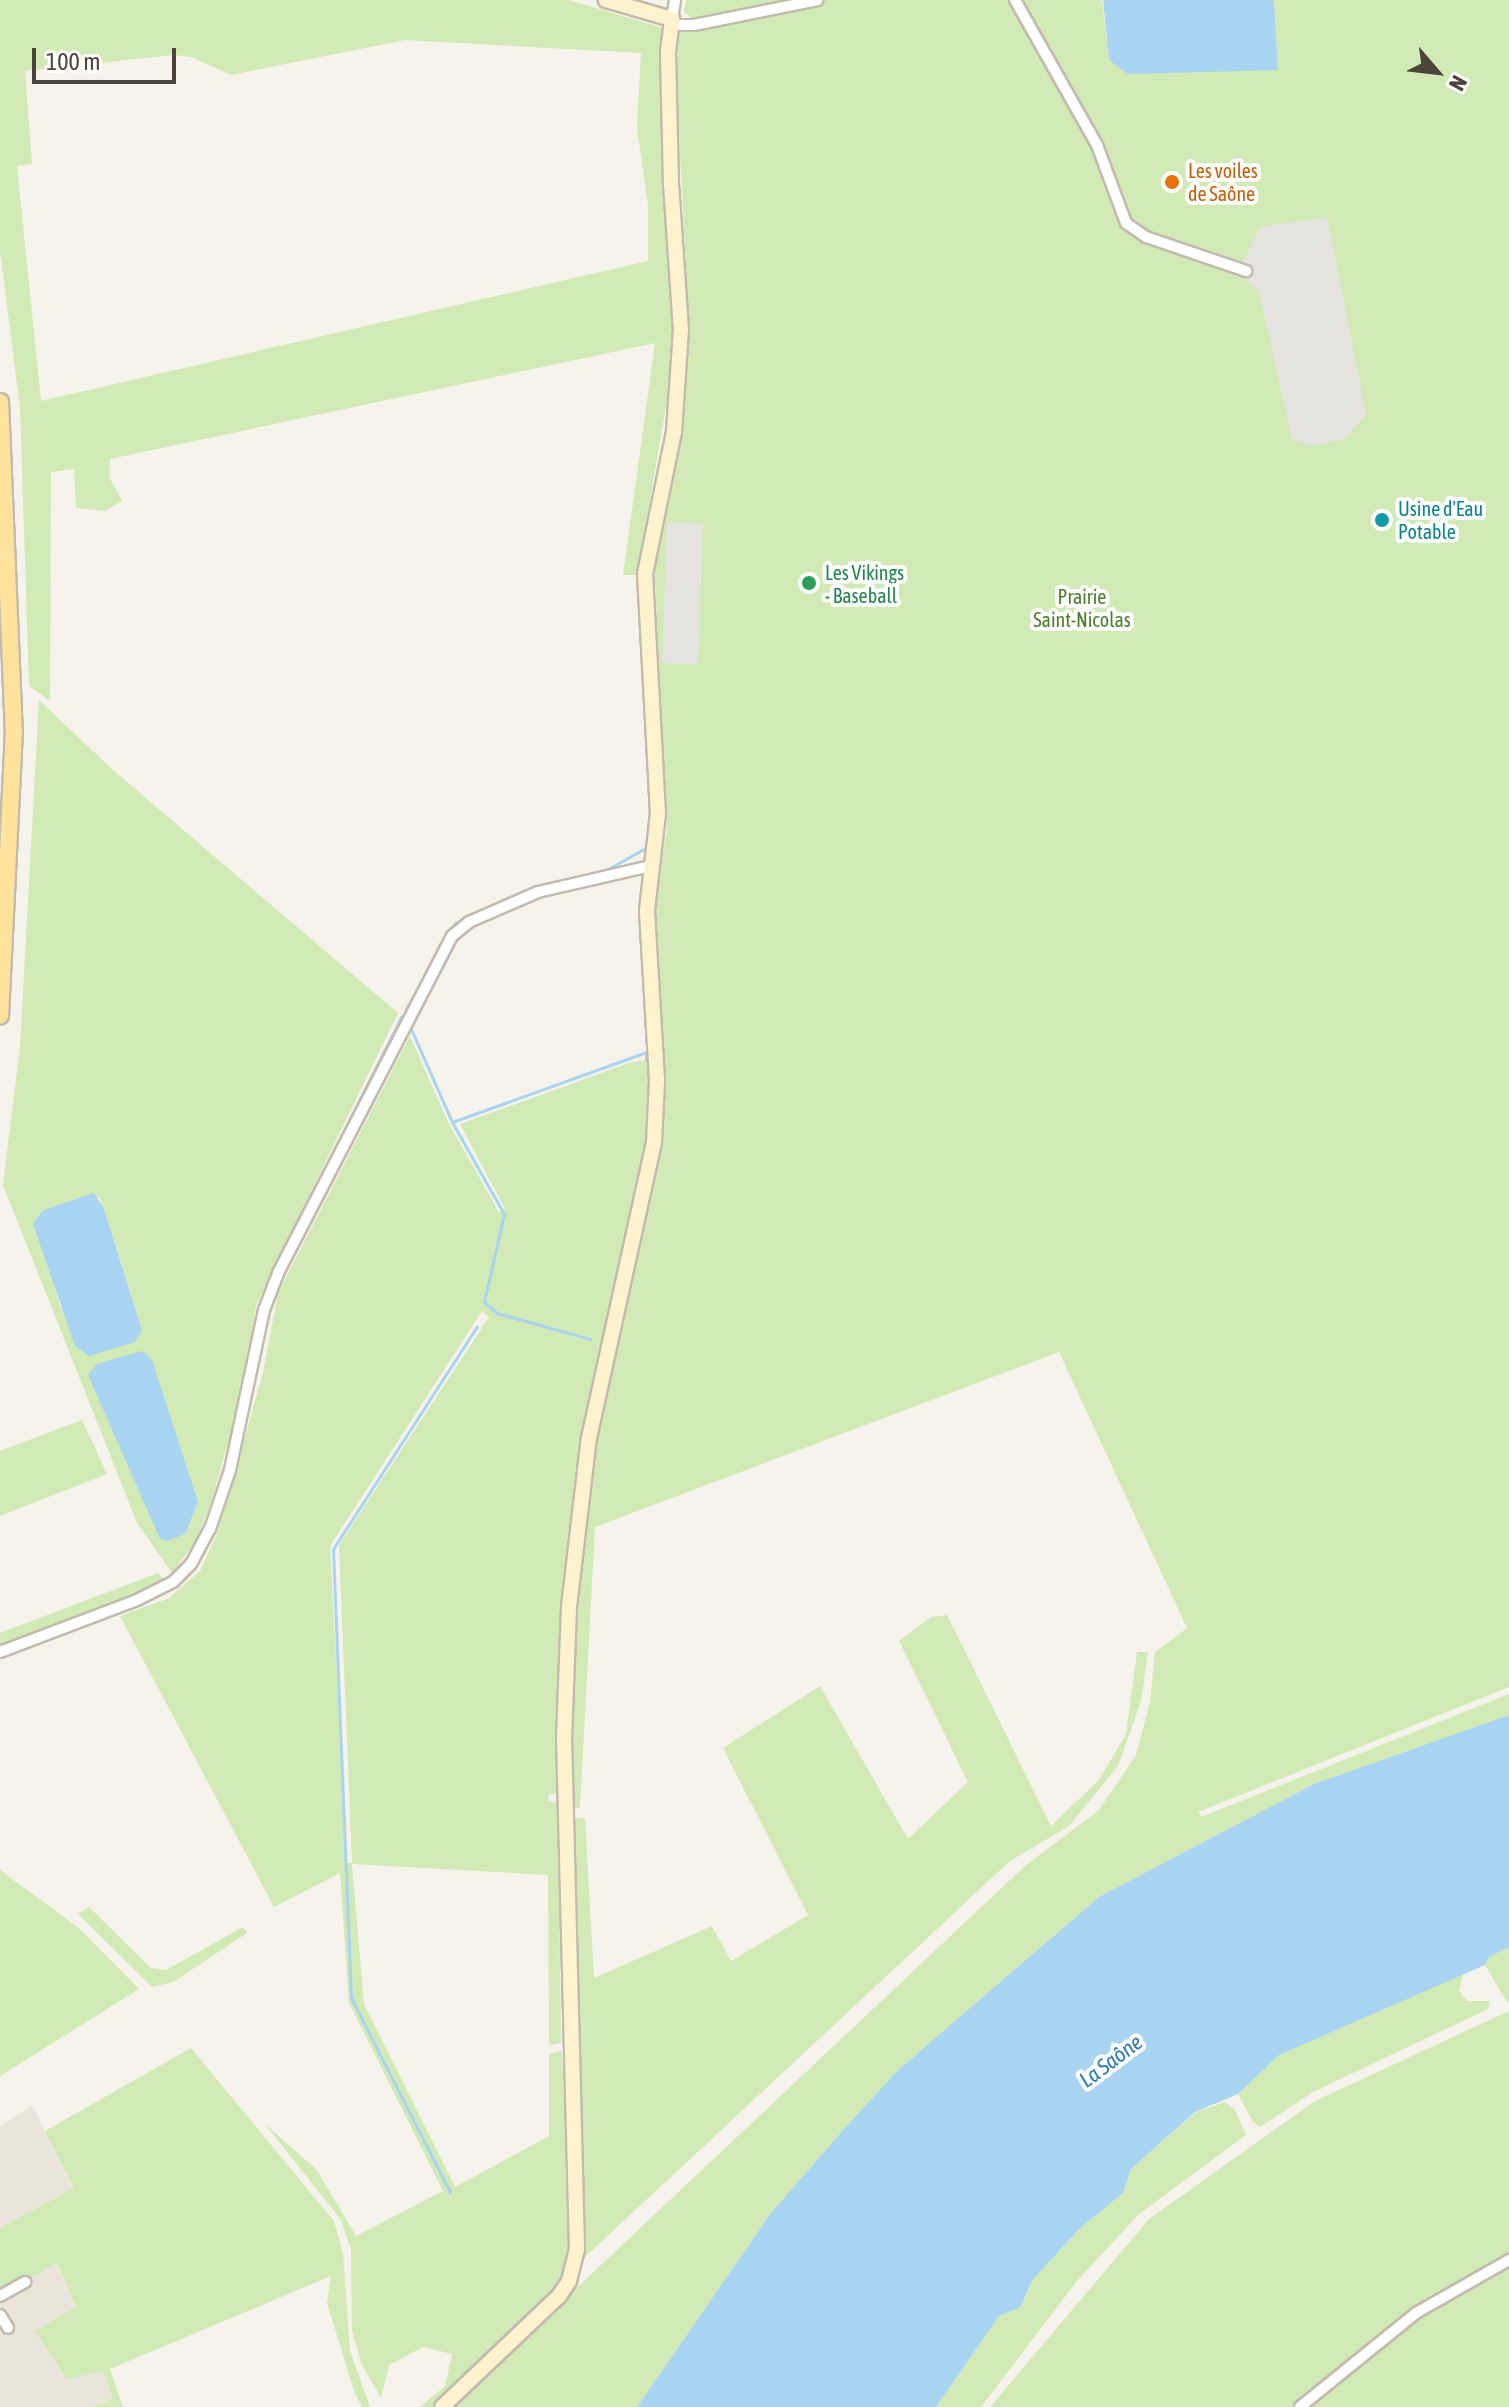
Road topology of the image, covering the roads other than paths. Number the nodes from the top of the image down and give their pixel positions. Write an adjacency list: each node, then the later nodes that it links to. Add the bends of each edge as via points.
1 (606, 0): 5 (street)
2 (675, 0): 5 (street)
3 (818, 0): 5 (street, via 694,25)
4 (1015, 0): 6 (street, via 1097,145 1126,223 1146,237)
5 (672, 22): 8 (street, via 671,185 681,330 674,432 645,574 658,814)
6 (1246, 271)
7 (0, 402): 9 (main road, via 14,730)
8 (651, 866): 10 (street, via 538,892 469,922 452,936 278,1273 264,1310 230,1470 210,1529 191,1564 173,1582 137,1600); 16 (street, via 647,946 657,1080 654,1142 589,1438 569,1607 564,1738 577,2250 559,2296)
9 (0, 1016)
10 (0, 1652)
11 (1509, 2260): 17 (street, via 1416,2313)
12 (25, 2282): 13 (street)
13 (0, 2296)
14 (0, 2315): 15 (street)
15 (8, 2328)
16 (442, 2407)
17 (1300, 2407)

